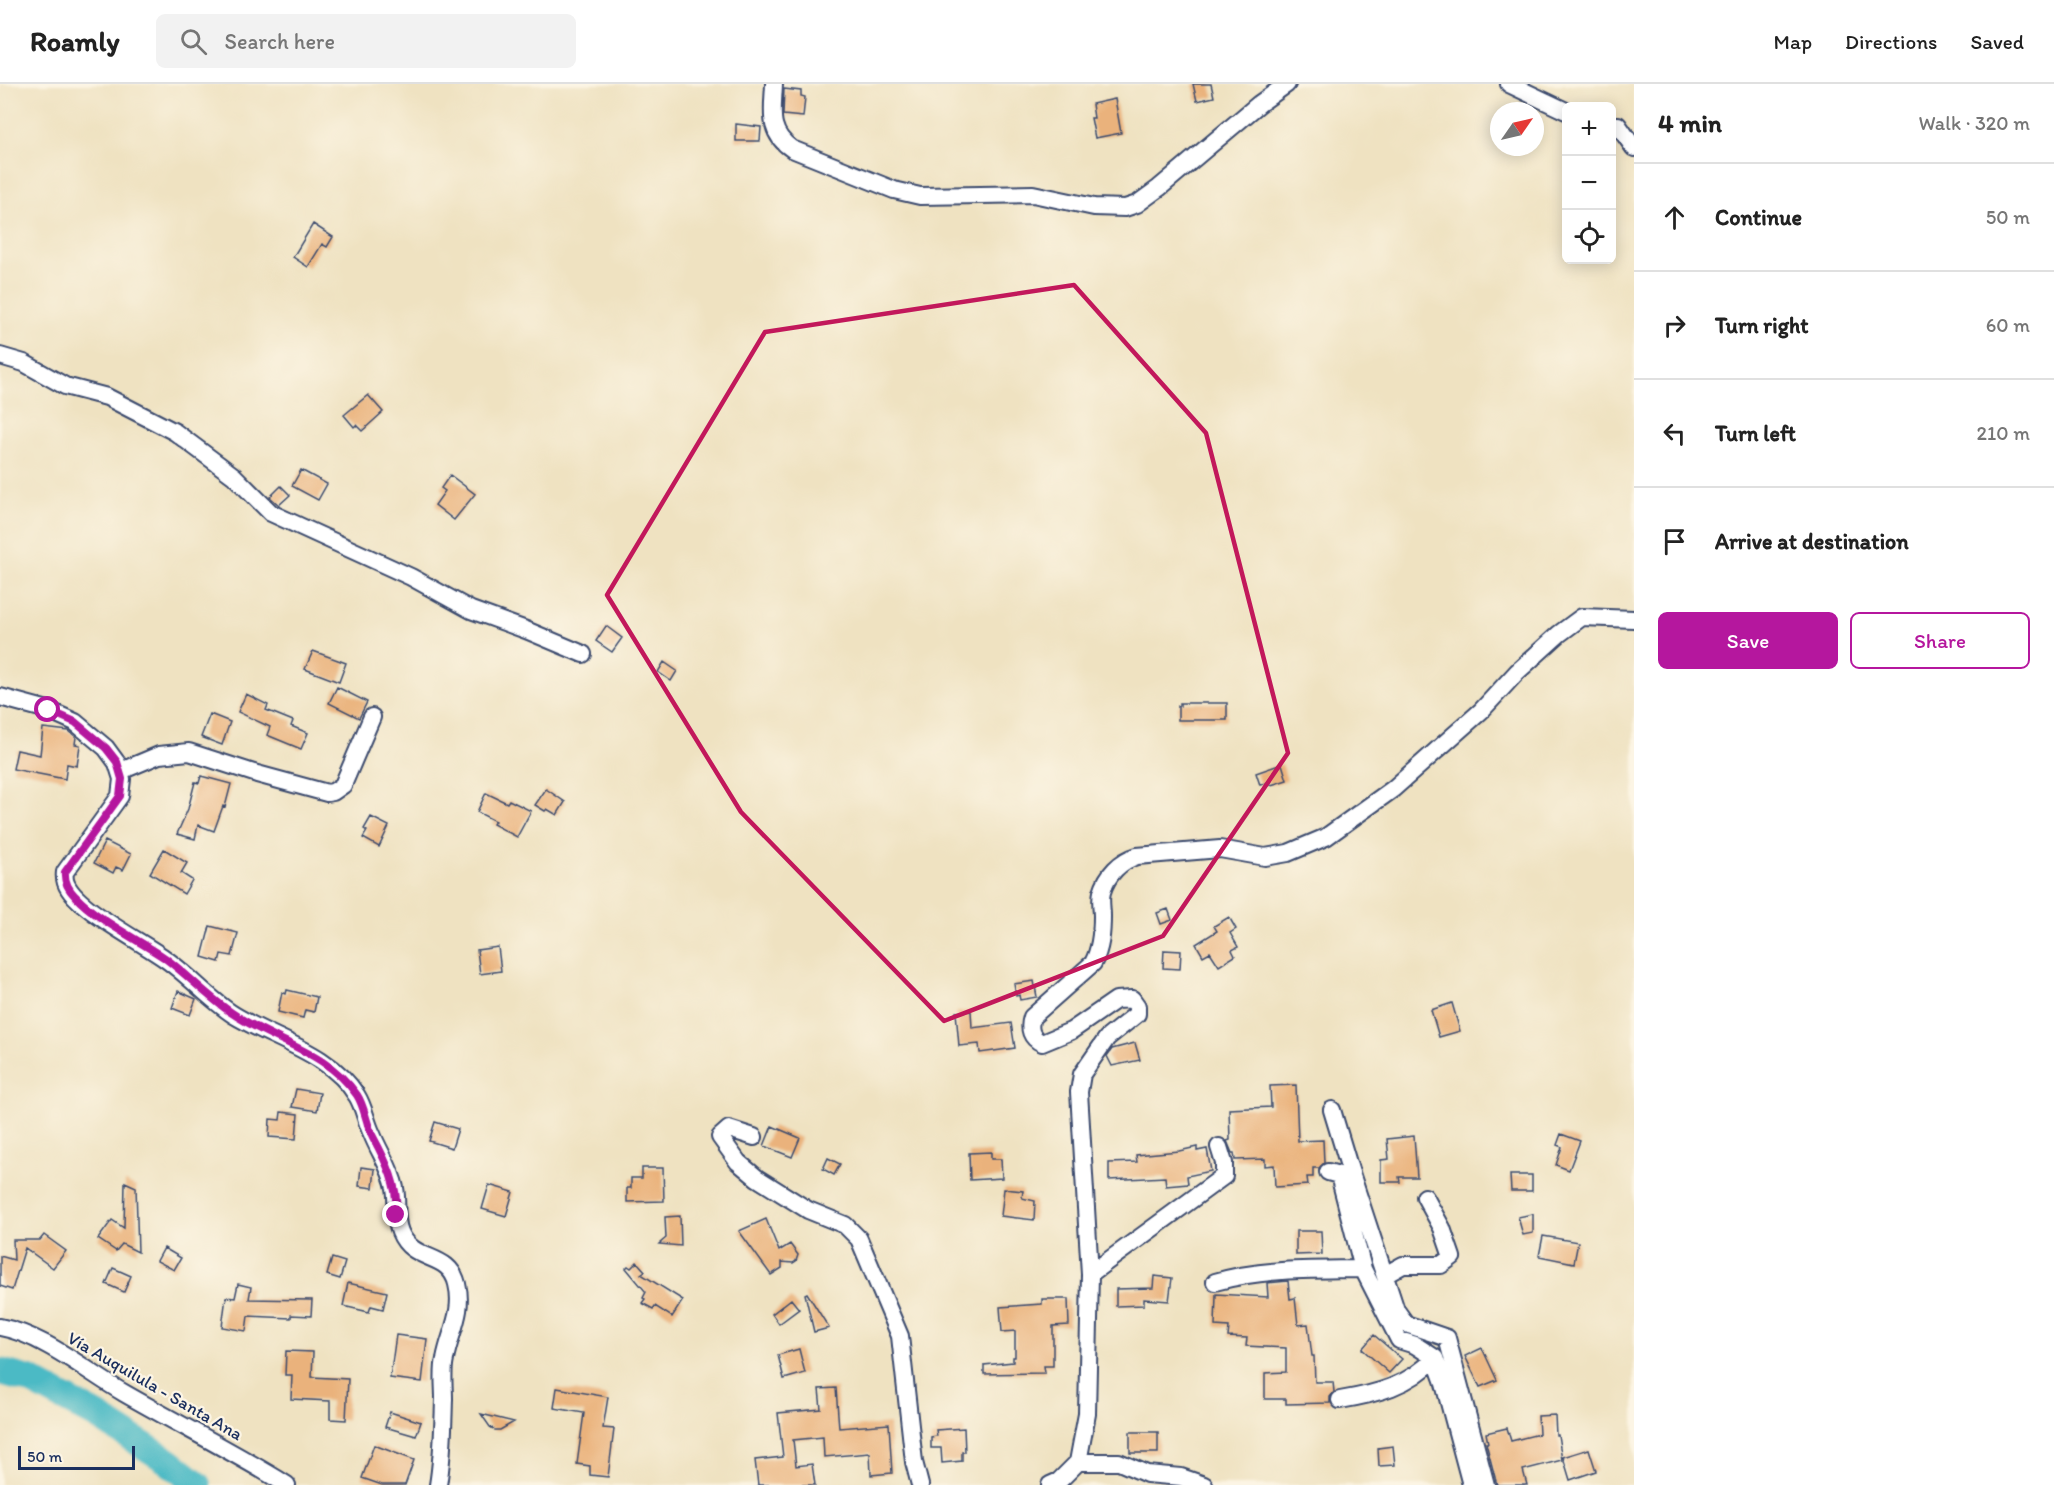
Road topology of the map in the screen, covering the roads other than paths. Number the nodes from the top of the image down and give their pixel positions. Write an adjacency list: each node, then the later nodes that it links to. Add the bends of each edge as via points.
1 (774, 84): 2 (street, via 773,126 782,142 894,190 920,195 1034,194 1094,207 1125,208 1159,188)
2 (1287, 84)
3 (1509, 84): 4 (street)
4 (1562, 109)
5 (1616, 125): 6 (street)
6 (1634, 148)
7 (0, 356): 9 (street, via 24,363 66,386 107,397 175,432 234,476 271,513 411,577 471,610)
8 (1634, 619): 19 (street, via 1582,617 1517,672 1481,711 1393,789 1326,837 1287,853 1265,857 1220,849 1137,856 1113,872 1101,894 1098,954 1030,1023 1031,1033 1042,1043 1071,1031 1116,1000 1132,999 1137,1006 1137,1014 1107,1038 1082,1074 1079,1092)
9 (583, 654)
10 (0, 697): 12 (street, via 75,722 106,748)
11 (372, 717): 12 (street, via 343,785 333,792 321,793 189,752 159,755)
12 (121, 771): 27 (street, via 120,796 65,872 68,889 89,909 166,959 232,1013 330,1066 358,1097 381,1150 395,1187 399,1231 407,1245 453,1271 460,1301 444,1360 443,1461)
13 (1332, 1110): 20 (street)
14 (754, 1137): 28 (street, via 729,1129 720,1137 738,1162 757,1178 808,1210 845,1225 859,1239 900,1336)
15 (1219, 1147): 19 (street, via 1224,1176)
16 (1328, 1172): 18 (street, via 1339,1175)
17 (1425, 1197): 20 (street, via 1452,1257 1441,1265 1403,1265)
18 (1363, 1269): 21 (street, via 1286,1271); 23 (street, via 1399,1340)
19 (1090, 1274): 25 (street, via 1087,1414)
20 (1385, 1275): 32 (street, via 1396,1310 1406,1324 1447,1338)
21 (1215, 1282)
22 (0, 1327): 26 (street, Vía Auquilula - Santa Ana, via 53,1348 166,1418)
23 (1435, 1358): 24 (street, via 1423,1371 1400,1384); 31 (street)
24 (1340, 1400)
25 (1078, 1462): 29 (street); 30 (street, via 1119,1462 1148,1474 1181,1477)
26 (287, 1485)
27 (438, 1485)
28 (920, 1485)
29 (1050, 1485)
30 (1204, 1485)
31 (1471, 1485)
32 (1486, 1485)

